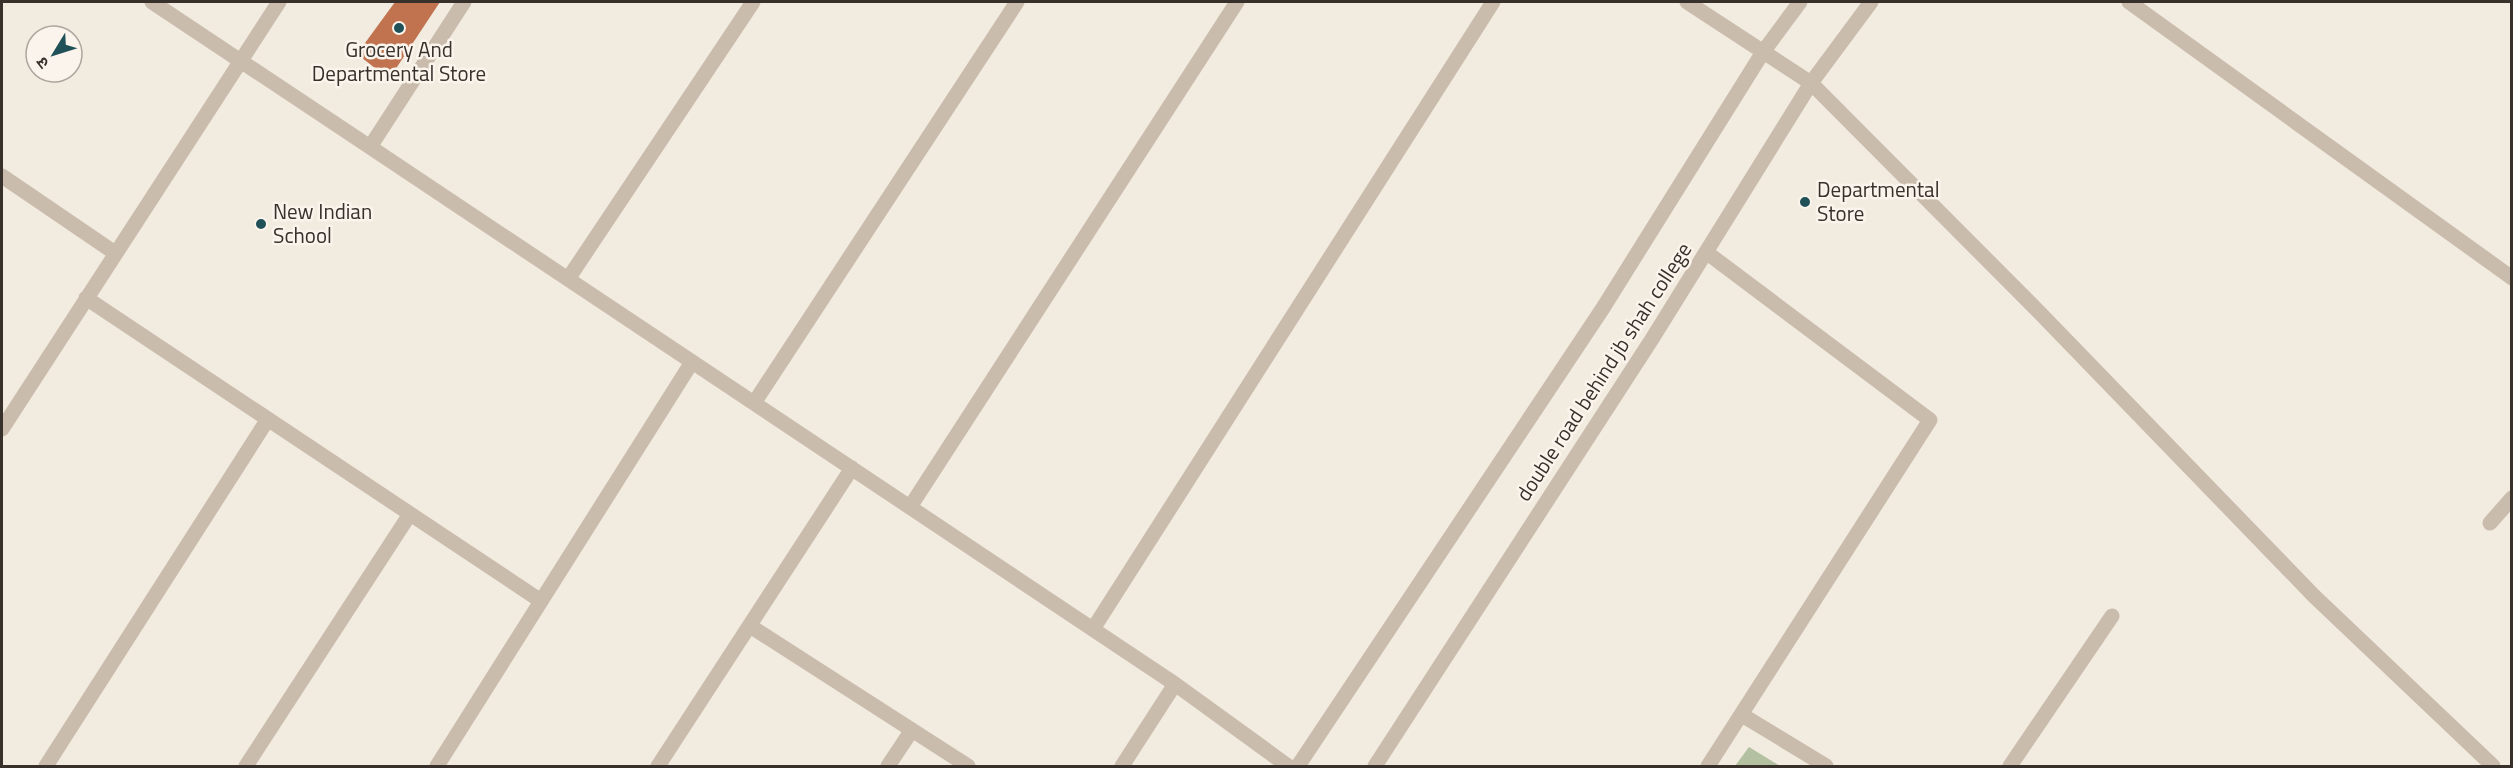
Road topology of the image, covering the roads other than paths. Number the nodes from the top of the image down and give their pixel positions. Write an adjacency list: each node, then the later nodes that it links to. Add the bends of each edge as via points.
1 (152, 2): 13 (street)
2 (279, 2): 13 (street)
3 (464, 2): 15 (street)
4 (753, 2): 20 (street)
5 (1017, 2): 23 (street)
6 (1237, 2): 28 (street)
7 (1492, 2): 34 (street)
8 (1687, 2): 12 (street)
9 (1800, 2): 12 (street)
10 (1871, 2): 14 (street, double road behind jb shah college)
11 (2129, 2): 19 (street)
12 (1763, 52): 14 (street); 46 (street, via 1603,308)
13 (240, 60): 15 (street); 18 (street)
14 (1811, 83): 17 (street, double road behind jb shah college); 51 (street, via 2314,596)
15 (370, 147): 20 (street)
16 (2, 176): 18 (street)
17 (1706, 252): 36 (street, via 1930,420); 47 (street, double road behind jb shah college)
18 (115, 254): 21 (street)
19 (2511, 278)
20 (568, 279): 22 (street)
21 (86, 298): 24 (street); 25 (street)
22 (692, 362): 23 (street); 31 (street)
23 (754, 403): 26 (street)
24 (268, 419): 29 (street); 38 (street)
25 (2, 429)
26 (852, 468): 28 (street); 33 (street)
27 (2511, 498): 30 (street)
28 (910, 507): 34 (street)
29 (410, 514): 31 (street); 39 (street)
30 (2490, 523)
31 (541, 601): 40 (street)
32 (2112, 616): 50 (street)
33 (750, 626): 37 (street); 41 (street)
34 (1093, 629): 35 (street)
35 (1175, 684): 44 (street); 45 (street)
36 (1742, 714): 48 (street); 49 (street)
37 (912, 730): 42 (street); 43 (street)
38 (46, 766)
39 (246, 766)
40 (437, 766)
41 (658, 766)
42 (888, 766)
43 (968, 766)
44 (1122, 766)
45 (1288, 766)
46 (1298, 766)
47 (1375, 766)
48 (1708, 766)
49 (1826, 766)
50 (2010, 766)
51 (2493, 766)

